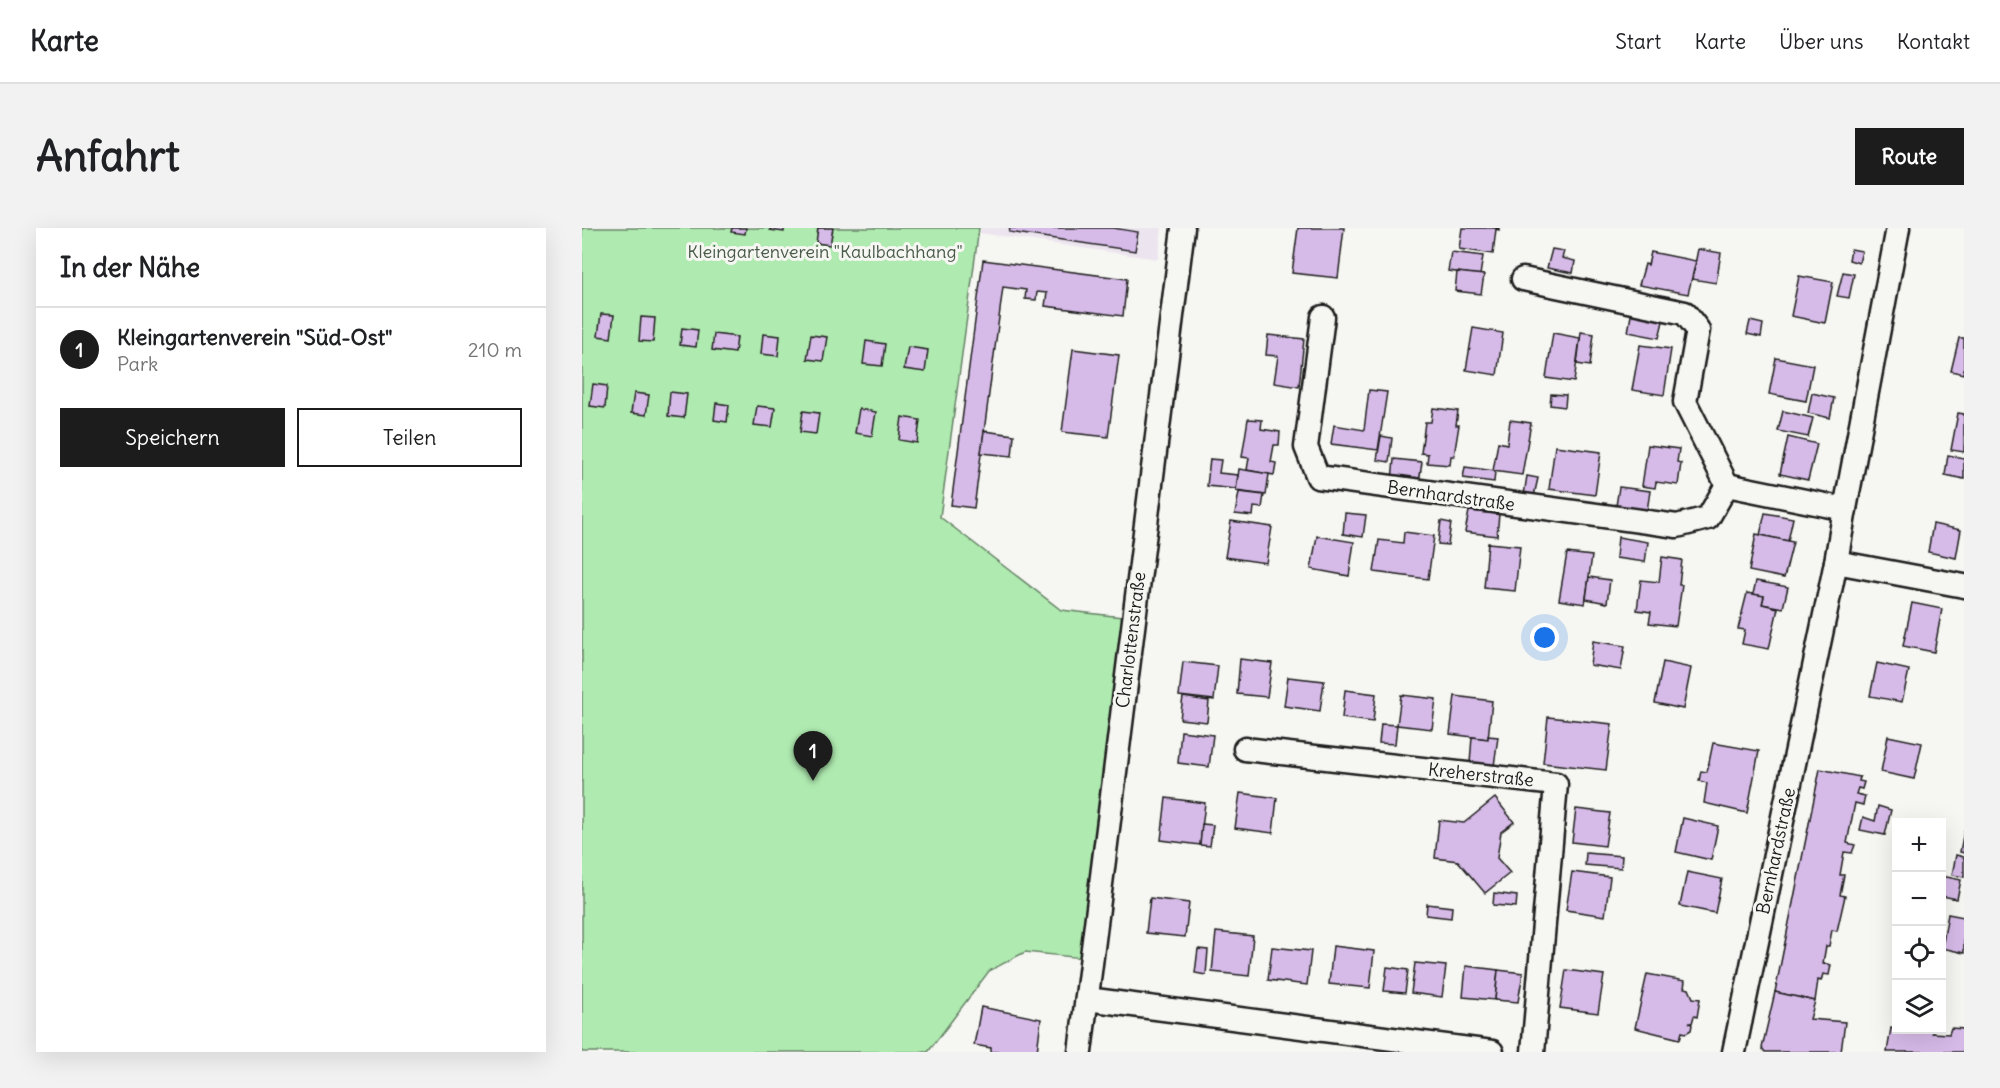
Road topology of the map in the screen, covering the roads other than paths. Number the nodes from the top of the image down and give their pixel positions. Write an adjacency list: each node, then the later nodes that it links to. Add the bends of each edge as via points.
1 (1183, 228): 10 (street, Charlottenstraße)
2 (1898, 228): 6 (street, Bernhardstraße)
3 (1522, 279): 5 (street, via 1685,313 1698,330 1685,402)
4 (1323, 317): 5 (street, Bernhardstraße, via 1306,447 1318,477 1677,526 1708,518)
5 (1727, 485): 6 (street)
6 (1845, 509): 7 (street, Bernhardstraße)
7 (1836, 562): 8 (street); 15 (street, Bernhardstraße)
8 (1964, 586)
9 (1245, 749): 14 (street, Kreherstraße, via 1556,784)
10 (1086, 999): 11 (street); 12 (street, Charlottenstraße)
11 (1418, 1047): 13 (street)
12 (1080, 1052)
13 (1492, 1052)
14 (1533, 1052)
15 (1734, 1052)

